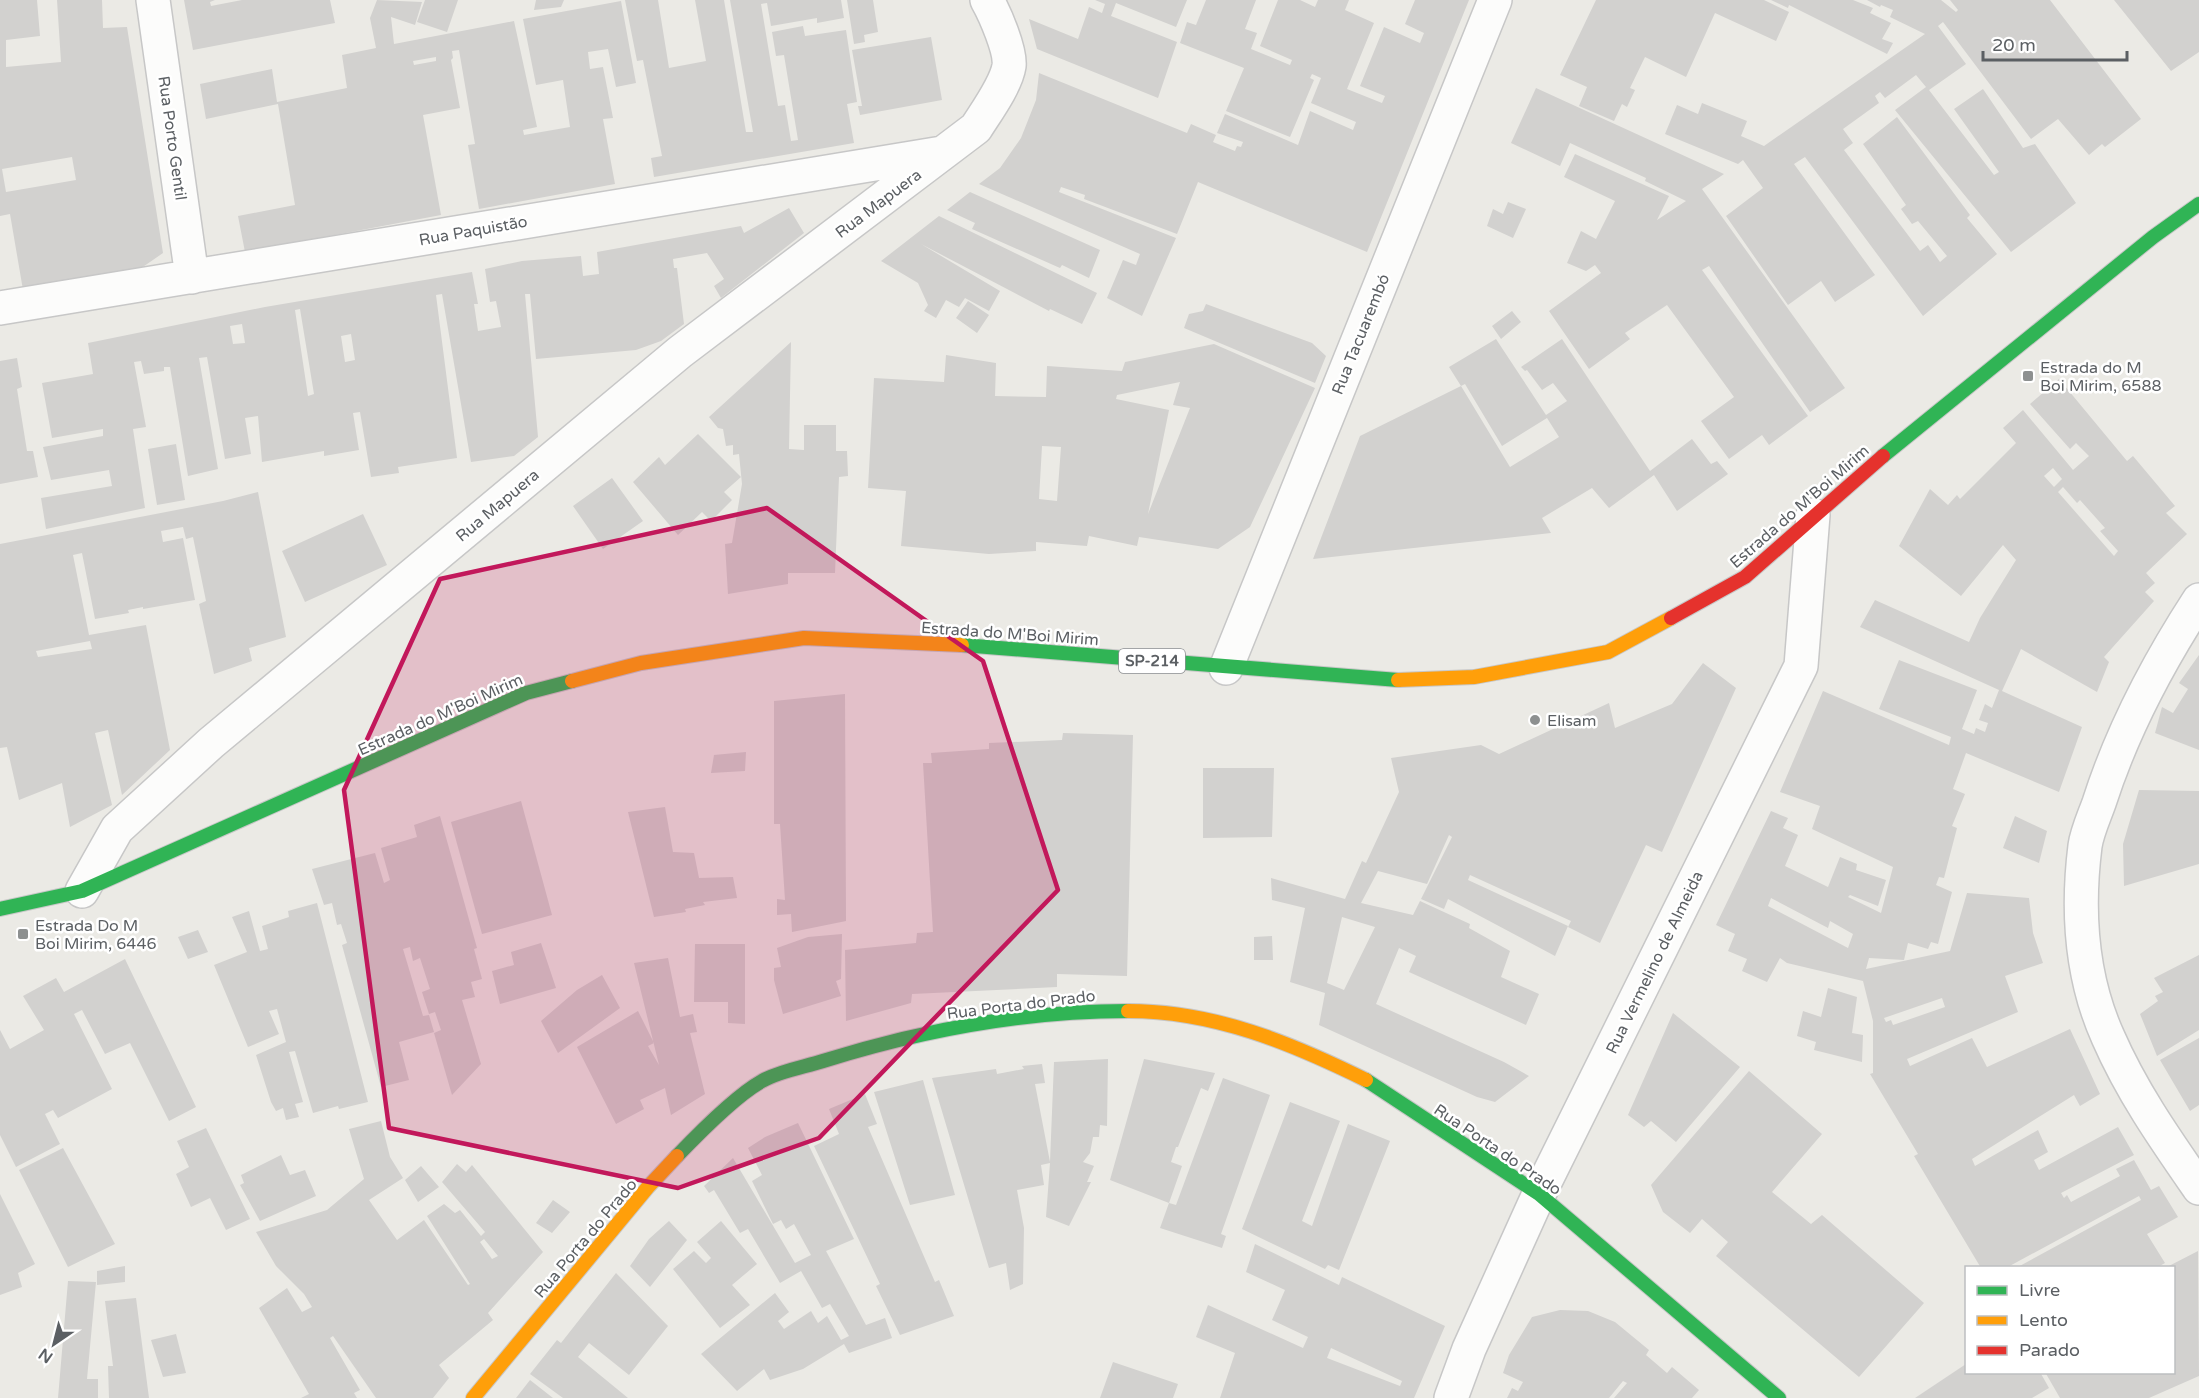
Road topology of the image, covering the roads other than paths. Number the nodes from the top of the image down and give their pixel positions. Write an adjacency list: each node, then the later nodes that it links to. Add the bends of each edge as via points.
1 (153, 0): 6 (street, Rua Porto Gentil)
2 (987, 0): 4 (street, Rua Mapuera, via 1009,66 976,128)
3 (1495, 0): 10 (street, Rua Tacuarembó)
4 (947, 152): 6 (street, Rua Paquistão); 11 (street, Rua Mapuera, via 680,352 211,742 117,829)
5 (2199, 204): 8 (main road, Estrada do M'Boi Mirim / SP-214, via 1947,401)
6 (192, 277): 7 (street, Rua Paquistão)
7 (0, 308)
8 (1813, 515): 10 (main road, Estrada do M'Boi Mirim / SP-214, via 1745,577 1608,652 1474,676 1407,681); 14 (street, Rua Vermelino de Almeida, via 1801,666)
9 (2199, 600): 13 (street, via 2167,649 2111,764 2086,844 2080,911 2085,966 2107,1035 2141,1105)
10 (1226, 668): 11 (main road, Estrada do M'Boi Mirim / SP-214, via 1007,648 804,638 641,663 526,693)
11 (81, 891): 12 (main road, Estrada do M'Boi Mirim / SP-214)
12 (0, 909)
13 (2199, 1188)
14 (1539, 1194): 15 (main road, Rua Porta do Prado, via 1371,1083 1307,1051 1233,1024 1142,1011 1084,1011 969,1023 861,1049 763,1080 702,1130 648,1187); 16 (street, Rua Vermelino de Almeida); 17 (main road, Rua Porta do Prado)
15 (473, 1398)
16 (1451, 1398)
17 (1779, 1398)

